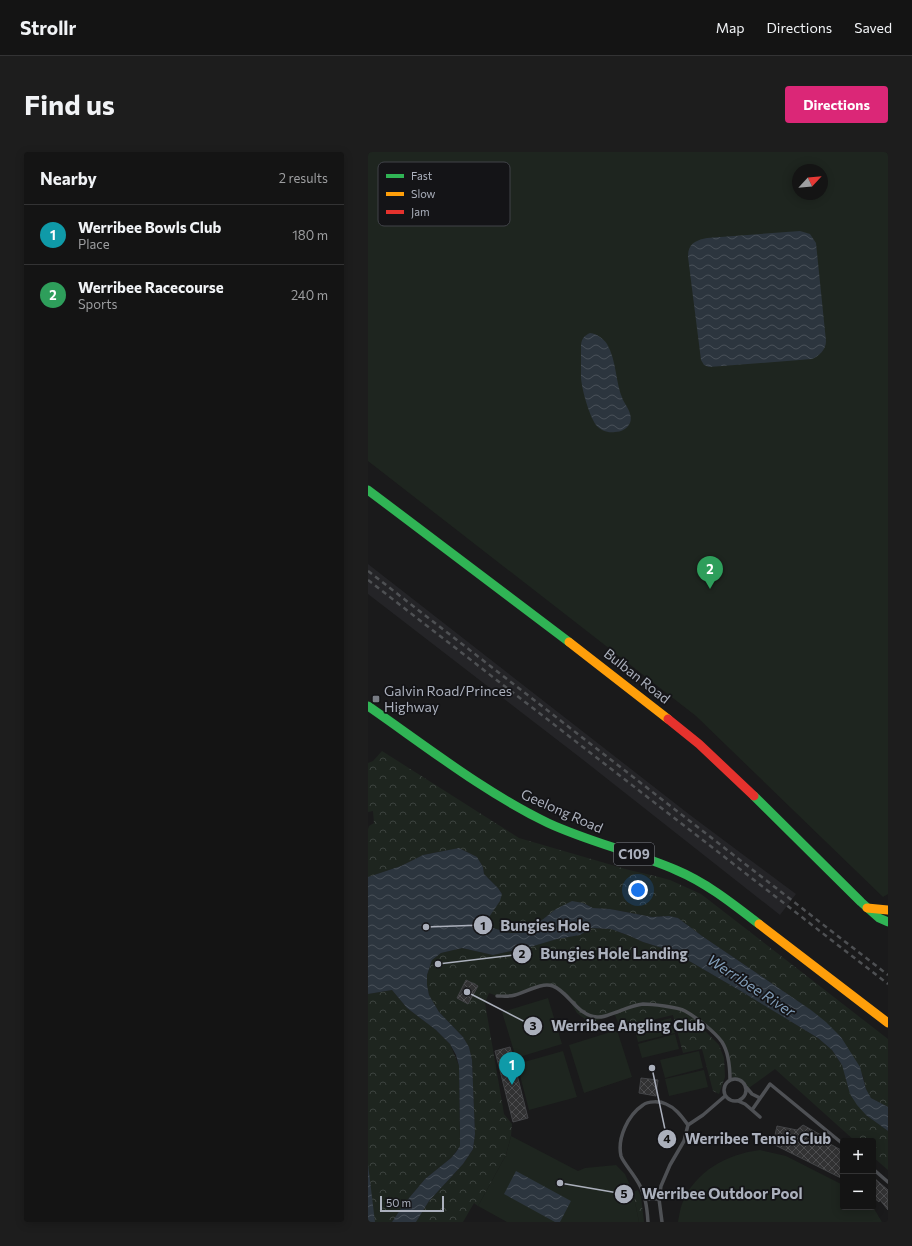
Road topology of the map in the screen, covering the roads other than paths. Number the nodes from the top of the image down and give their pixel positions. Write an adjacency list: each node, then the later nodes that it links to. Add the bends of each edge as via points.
1 (368, 490): 3 (main road, Bulban Road, via 699,744)
2 (368, 706): 7 (main road, Geelong Road / C109, via 510,803 589,840 677,870 716,891)
3 (867, 908): 4 (main road); 5 (main road, Bulban Road)
4 (888, 910)
5 (888, 922)
6 (497, 996): 8 (lane, via 515,995 546,985 553,986 586,1014 594,1017 608,1016 641,1005 654,1004 683,1010 717,1036 722,1043 728,1058)
7 (888, 1023)
8 (730, 1080): 9 (lane, via 741,1081); 10 (lane, via 725,1085)
9 (745, 1087): 11 (lane); 12 (lane, via 744,1097)
10 (725, 1096): 12 (lane); 15 (lane)
11 (760, 1098): 13 (lane); 16 (lane, via 770,1084)
12 (738, 1101): 13 (lane)
13 (752, 1110): 14 (lane)
14 (760, 1117)
15 (688, 1125): 19 (lane, via 677,1111 666,1104 650,1102 643,1104 626,1124 621,1136 621,1156); 20 (lane, via 684,1141 661,1186)
16 (840, 1142)
17 (876, 1172): 18 (lane)
18 (888, 1182)
19 (646, 1199): 20 (lane); 21 (lane)
20 (659, 1199): 22 (lane)
21 (648, 1222)
22 (662, 1222)

